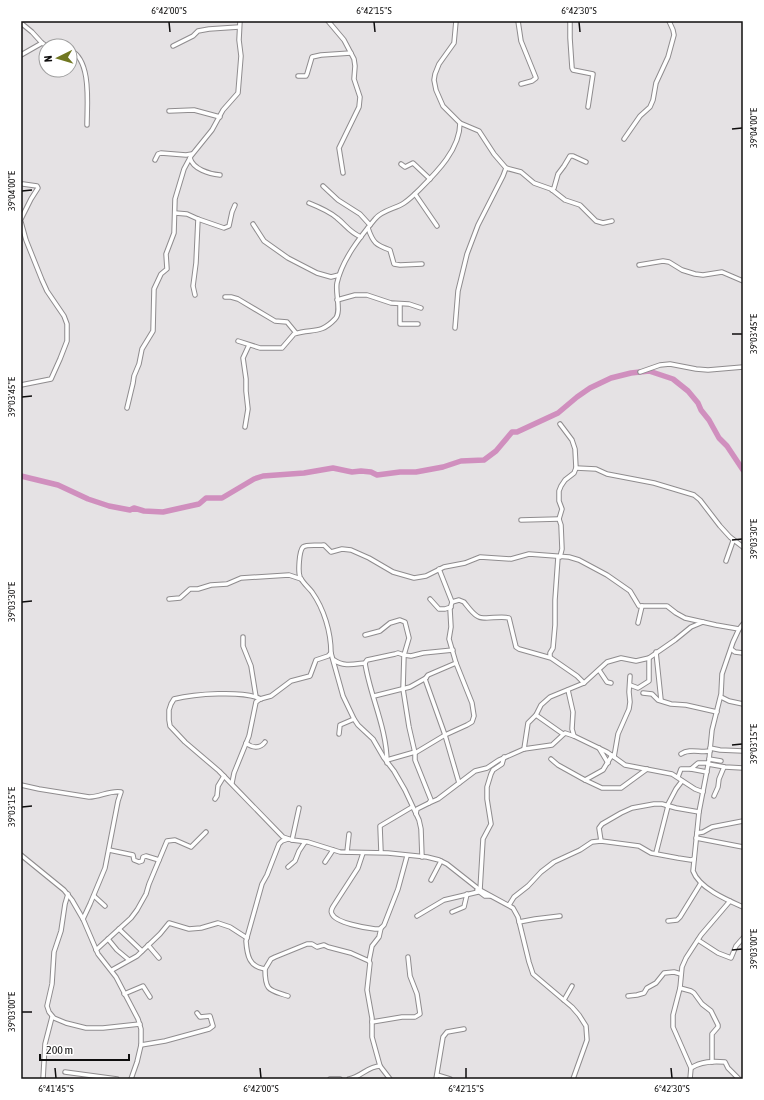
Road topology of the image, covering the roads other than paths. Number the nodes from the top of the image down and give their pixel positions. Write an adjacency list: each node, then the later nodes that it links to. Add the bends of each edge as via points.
1 (240, 21): 8 (street)
2 (328, 21): 12 (street)
3 (456, 21): 20 (street, via 454,43 439,64 434,80 443,106)
4 (518, 21): 16 (street, via 521,42 536,78)
5 (570, 21): 17 (street, via 572,68 593,74)
6 (669, 21): 22 (street, via 674,35 668,57 656,83 653,100)
7 (21, 23): 9 (street)
8 (239, 27): 11 (street, via 198,32); 19 (street, via 241,56 238,93)
9 (38, 39)
10 (38, 45): 13 (street)
11 (173, 46)
12 (351, 53): 15 (street, via 314,56 306,76); 28 (street, via 355,63 354,80 360,101 339,148)
13 (21, 55)
14 (78, 56): 21 (street, via 85,72 88,92)
15 (298, 76)
16 (521, 84)
17 (588, 107)
18 (169, 111): 19 (street, via 194,110)
19 (220, 117): 23 (street)
20 (460, 123): 27 (street, via 479,132); 30 (street, via 452,148)
21 (87, 125)
22 (624, 139)
23 (191, 156): 24 (street, via 161,153); 29 (street, via 192,162 199,168); 37 (street, via 176,195)
24 (155, 160)
25 (586, 162): 33 (street, via 570,156 558,174)
26 (401, 164): 30 (street, via 405,167 413,163)
27 (506, 168): 33 (street, via 520,172 534,183); 55 (street, via 478,225 468,254 458,291)
28 (343, 173)
29 (220, 175)
30 (430, 179): 34 (street)
31 (23, 184): 39 (street, via 38,188)
32 (323, 186): 42 (street, via 338,200 360,214)
33 (552, 190): 40 (street, via 566,200 580,205 596,221)
34 (415, 194): 42 (street, via 402,204 379,215); 43 (street)
35 (309, 203): 44 (street, via 323,208)
36 (235, 205): 38 (street, via 228,227)
37 (175, 213): 38 (street, via 187,214); 62 (street, via 174,232 166,254 167,269 161,274 154,289 153,331 142,350)
38 (198, 220): 49 (street, via 193,286)
39 (21, 221): 61 (street, via 47,291 66,318 67,331 60,359 51,379)
40 (612, 221)
41 (253, 224): 47 (street, via 264,241 288,258 317,273 332,277)
42 (369, 226): 44 (street); 45 (street, via 374,242 390,250 394,264)
43 (437, 226)
44 (361, 237): 47 (street)
45 (422, 264)
46 (639, 265): 48 (street, via 663,261 695,274 722,272)
47 (339, 275): 51 (street)
48 (743, 281)
49 (195, 295)
50 (225, 297): 56 (street, via 238,299 275,321 287,322)
51 (337, 300): 52 (street, via 367,295); 56 (street, via 337,316 328,326 319,331)
52 (400, 304): 53 (street); 54 (street, via 400,324)
53 (421, 308)
54 (418, 324)
55 (455, 328)
56 (296, 333): 58 (street, via 282,348)
57 (238, 341): 58 (street)
58 (249, 345): 64 (street, via 243,358 248,410)
59 (743, 367): 60 (street, via 708,370 670,364)
60 (640, 372)
61 (21, 386)
62 (127, 408)
63 (560, 424): 65 (street, via 572,440)
64 (245, 427)
65 (576, 468): 66 (street, via 561,486 559,497 562,510); 68 (street, via 596,469 694,495)
66 (559, 519): 67 (street); 70 (street, via 562,549)
67 (521, 520)
68 (733, 541): 69 (street); 71 (street)
69 (743, 546)
70 (559, 557): 72 (street, via 529,554 511,558 480,556 465,563); 77 (street, via 572,557 603,573 630,591 637,604); 91 (street, via 553,648)
71 (726, 562)
72 (439, 569): 73 (street, via 426,576 414,578 393,572 351,550 331,552 324,545 308,545 302,548 300,553); 76 (street)
73 (301, 579): 74 (street, via 289,575 241,578 227,584 190,589 180,598); 88 (street, via 312,592 324,615)
74 (169, 599)
75 (430, 599): 78 (street, via 439,609)
76 (452, 602): 78 (street); 91 (street, via 464,602 481,618 509,618 516,647)
77 (642, 606): 79 (street, via 667,606 680,616); 80 (street)
78 (451, 607): 86 (street, via 450,639)
79 (704, 621): 82 (street); 87 (street, via 691,627)
80 (638, 623)
81 (743, 624): 82 (street)
82 (739, 629): 85 (street)
83 (366, 635): 90 (street, via 403,620 409,638)
84 (243, 637): 106 (street, via 243,646 253,673)
85 (732, 649): 89 (street); 107 (street, via 722,674)
86 (453, 650): 90 (street); 95 (street)
87 (656, 652): 92 (street); 109 (street)
88 (331, 653): 93 (street); 108 (street, via 316,660 310,676 291,681 271,696)
89 (743, 653)
90 (404, 655): 94 (street, via 398,653 372,658); 102 (street)
91 (550, 657): 99 (street)
92 (649, 658): 96 (street, via 636,661 617,659 607,662); 101 (street, via 649,681 638,688)
93 (334, 660): 94 (street, via 342,664); 113 (street, via 340,686)
94 (365, 663): 105 (street)
95 (456, 663): 98 (street); 118 (street, via 472,703 474,716 468,725)
96 (599, 670): 99 (street); 100 (street, via 607,682)
97 (630, 676): 101 (street)
98 (426, 678): 102 (street); 118 (street)
99 (584, 683): 103 (street)
100 (611, 683)
101 (630, 685): 128 (street, via 629,709 618,734)
102 (403, 689): 105 (street); 126 (street)
103 (568, 690): 112 (street, via 550,697); 114 (street, via 573,712)
104 (643, 693): 109 (street)
105 (374, 696): 132 (street)
106 (256, 697): 108 (street); 140 (street, via 202,694 174,699 171,704 170,726)
107 (721, 697): 110 (street); 111 (street)
108 (261, 699): 121 (street, via 256,702)
109 (661, 700): 111 (street)
110 (743, 704)
111 (717, 712): 124 (street)
112 (536, 715): 117 (street); 123 (street, via 528,723)
113 (354, 719): 116 (street, via 340,725); 132 (street, via 373,739)
114 (572, 729): 115 (street); 119 (street)
115 (568, 733): 117 (street); 119 (street)
116 (339, 734)
117 (563, 734): 123 (street, via 552,745)
118 (445, 735): 126 (street); 145 (street)
119 (574, 736): 122 (street)
120 (265, 742): 121 (street, via 254,747)
121 (246, 743): 144 (street)
122 (599, 748): 128 (street); 134 (street)
123 (524, 749): 129 (street)
124 (710, 750): 125 (street); 127 (street, via 685,751); 133 (street)
125 (743, 751)
126 (415, 752): 132 (street); 150 (street, via 415,760)
127 (681, 754)
128 (613, 756): 134 (street); 137 (street, via 625,765)
129 (504, 757): 145 (street, via 487,768 474,771); 181 (street, via 502,764 491,774 486,792 491,824 483,839)
130 (551, 759): 142 (street)
131 (721, 761): 133 (street)
132 (387, 762): 152 (street)
133 (709, 762): 135 (street); 138 (street, via 697,763); 139 (street)
134 (608, 763): 142 (street, via 603,770)
135 (724, 767): 136 (street); 148 (street)
136 (743, 768)
137 (647, 769): 141 (street, via 666,772); 142 (street, via 621,788 602,788)
138 (691, 769): 139 (street); 141 (street, via 681,769)
139 (707, 772): 147 (street)
140 (224, 776): 144 (street); 149 (street, via 218,786)
141 (678, 778): 143 (street)
142 (585, 780)
143 (682, 781): 147 (street); 151 (street)
144 (232, 783): 161 (street, via 280,834)
145 (460, 783): 150 (street)
146 (21, 785): 165 (street, via 89,797 121,792)
147 (703, 792): 154 (street)
148 (714, 796)
149 (216, 799)
150 (430, 803): 155 (street, via 417,809)
151 (668, 806): 154 (street); 162 (street, via 654,804 621,812 600,826); 170 (street)
152 (412, 807): 155 (street); 168 (street, via 380,826)
153 (299, 808): 161 (street)
154 (699, 812): 158 (street)
155 (416, 814): 173 (street, via 419,820)
156 (743, 822): 158 (street)
157 (206, 832): 175 (street, via 191,847 175,840 167,841)
158 (697, 832): 160 (street)
159 (349, 834): 167 (street)
160 (696, 838): 164 (street); 174 (street)
161 (290, 840): 163 (street); 197 (street, via 280,843 273,857)
162 (601, 841): 170 (street, via 640,846 646,851); 186 (street, via 590,843 554,862 514,897)
163 (305, 842): 166 (street); 178 (street, via 296,861)
164 (743, 847)
165 (109, 850): 175 (street, via 133,855 134,860 139,862 146,856); 184 (street)
166 (333, 850): 167 (street); 177 (street)
167 (347, 852): 169 (street)
168 (381, 852): 169 (street); 172 (street)
169 (362, 853): 195 (street, via 358,868 331,910 335,918 349,924 372,929)
170 (656, 853): 174 (street)
171 (21, 854): 182 (street)
172 (407, 856): 173 (street); 195 (street, via 398,889)
173 (422, 857): 176 (street)
174 (694, 859): 180 (street, via 694,876)
175 (159, 860): 196 (street, via 142,902 135,914)
176 (441, 861): 179 (street); 181 (street)
177 (325, 862)
178 (288, 866)
179 (431, 880)
180 (701, 883): 185 (street); 193 (street, via 680,917)
181 (479, 891): 183 (street); 186 (street)
182 (68, 894): 192 (street); 219 (street, via 54,952 51,991 47,1006)
183 (467, 894): 189 (street, via 464,907); 190 (street, via 440,901)
184 (94, 896): 187 (street); 192 (street)
185 (730, 901): 188 (street); 200 (street)
186 (509, 905): 194 (street, via 515,910)
187 (105, 906)
188 (743, 907)
189 (452, 912)
190 (417, 916)
191 (560, 916): 194 (street)
192 (83, 919): 202 (street)
193 (668, 921)
194 (519, 922): 217 (street, via 531,970 538,980)
195 (381, 928): 207 (street, via 379,937 372,946)
196 (119, 929): 199 (street); 203 (street)
197 (247, 938): 201 (street, via 218,923 189,929 169,923); 208 (street, via 247,950 252,965)
198 (743, 938): 200 (street, via 731,958)
199 (108, 939): 202 (street); 206 (street)
200 (698, 940): 210 (street, via 686,958)
201 (148, 945): 203 (street); 205 (street)
202 (96, 950): 209 (street)
203 (142, 951): 206 (street)
204 (408, 957): 220 (street, via 410,976 418,994 420,1014 415,1017)
205 (159, 958)
206 (129, 960): 209 (street)
207 (369, 960): 208 (street, via 324,945 317,947 307,944 275,957); 220 (street, via 367,990)
208 (265, 969): 214 (street, via 268,989)
209 (112, 970): 213 (street)
210 (682, 974): 212 (street); 215 (street, via 664,973 656,983 646,988 644,993)
211 (572, 986): 217 (street)
212 (680, 988): 224 (street, via 694,993 711,1011 718,1025 712,1036); 226 (street, via 673,1015 673,1027)
213 (124, 994): 216 (street, via 143,986); 221 (street)
214 (288, 996)
215 (628, 996)
216 (150, 997)
217 (564, 1000): 238 (street, via 580,1015 587,1032 587,1040)
218 (197, 1013): 223 (street, via 200,1017 210,1016 213,1026 170,1040)
219 (52, 1016): 221 (street, via 71,1025 86,1028); 230 (street, via 45,1044)
220 (372, 1022): 225 (street, via 372,1037)
221 (140, 1024): 223 (street)
222 (464, 1029): 229 (street, via 447,1032 443,1037)
223 (141, 1044): 232 (street)
224 (712, 1062): 226 (street, via 701,1063); 240 (street, via 725,1062)
225 (380, 1066): 228 (street, via 374,1066); 236 (street)
226 (691, 1068): 239 (street)
227 (65, 1072): 231 (street)
228 (360, 1077): 235 (street)
229 (436, 1077): 237 (street)
230 (43, 1079)
231 (117, 1079)
232 (131, 1079)
233 (330, 1079): 234 (street)
234 (340, 1079)
235 (348, 1079)
236 (390, 1079)
237 (450, 1079)
238 (572, 1079)
239 (690, 1079)
240 (740, 1079)

